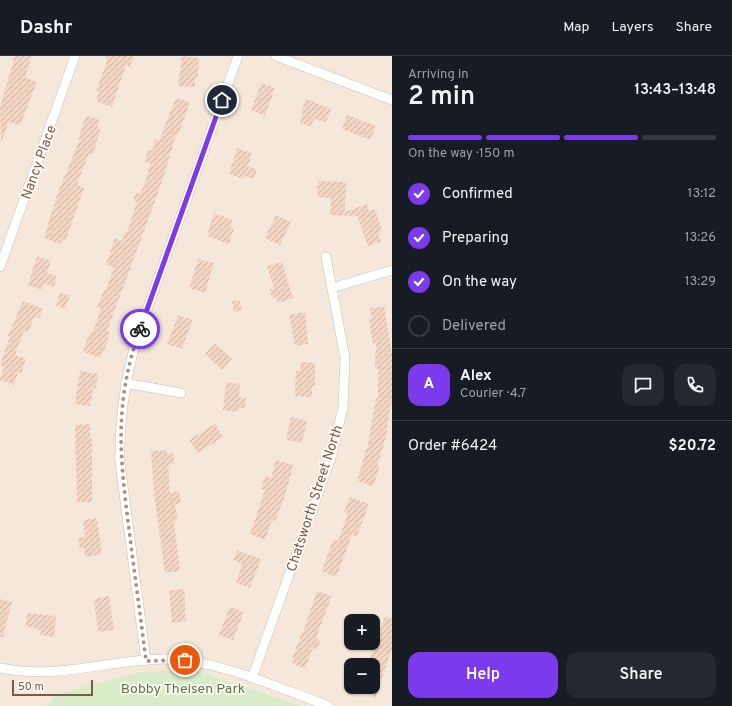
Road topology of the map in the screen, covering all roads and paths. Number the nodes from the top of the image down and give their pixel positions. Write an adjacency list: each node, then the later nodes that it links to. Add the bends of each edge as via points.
1 (76, 56): 6 (street, Nancy Place)
2 (238, 56): 9 (street, via 138,335)
3 (276, 56): 4 (street)
4 (392, 100)
5 (326, 258): 8 (street, Chatsworth Street North)
6 (0, 267)
7 (392, 270): 8 (street)
8 (332, 288): 13 (street, Chatsworth Street North, via 345,358 343,407 338,431)
9 (125, 383): 10 (street); 11 (street, via 121,408 120,463)
10 (181, 393)
11 (146, 661): 12 (street, via 48,672); 13 (street, via 185,660 208,664)
12 (0, 668)
13 (252, 678): 14 (street)
14 (329, 706)

